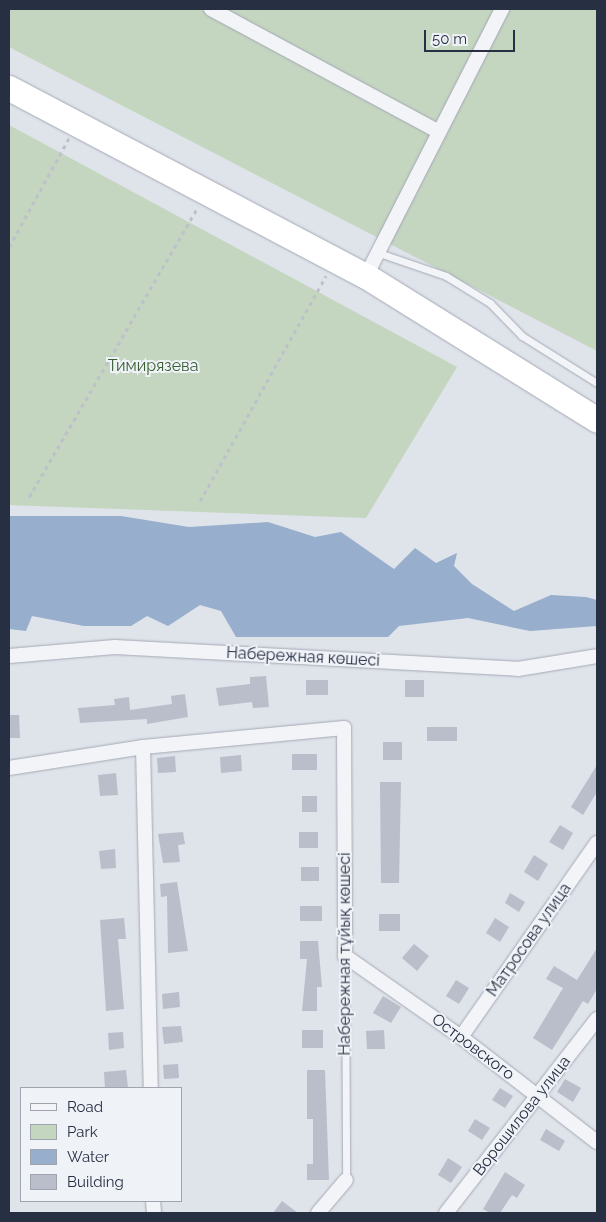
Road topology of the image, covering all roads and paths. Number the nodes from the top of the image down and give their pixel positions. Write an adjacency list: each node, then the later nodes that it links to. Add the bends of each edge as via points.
1 (211, 9): 5 (street)
2 (502, 9): 5 (street)
3 (9, 88): 4 (highway)
4 (78, 122): 6 (highway); 7 (path)
5 (439, 132): 8 (street)
6 (207, 191): 9 (highway); 13 (path)
7 (9, 247)
8 (379, 253): 10 (street); 11 (lane, via 446,276 490,303 529,341)
9 (335, 259): 10 (highway); 14 (path)
10 (366, 276): 12 (highway)
11 (597, 383)
12 (597, 420)
13 (28, 497)
14 (200, 500)
15 (9, 656): 16 (street, Набережная көшесі, via 115,647 518,669)
16 (597, 656)
17 (143, 747): 18 (street); 20 (street, Набережная тұйық көшесі, via 344,728); 23 (street)
18 (9, 768)
19 (597, 843): 22 (street, Матросова улица)
20 (345, 956): 22 (street, Островского); 26 (lane, Набережная тұйық көшесі)
21 (597, 1019): 24 (street, Ворошилова улица)
22 (461, 1037): 24 (street, Островского)
23 (151, 1087)
24 (538, 1096): 25 (street, Островского); 28 (street, Ворошилова улица)
25 (597, 1142)
26 (346, 1180): 27 (street)
27 (318, 1213)
28 (446, 1213)

